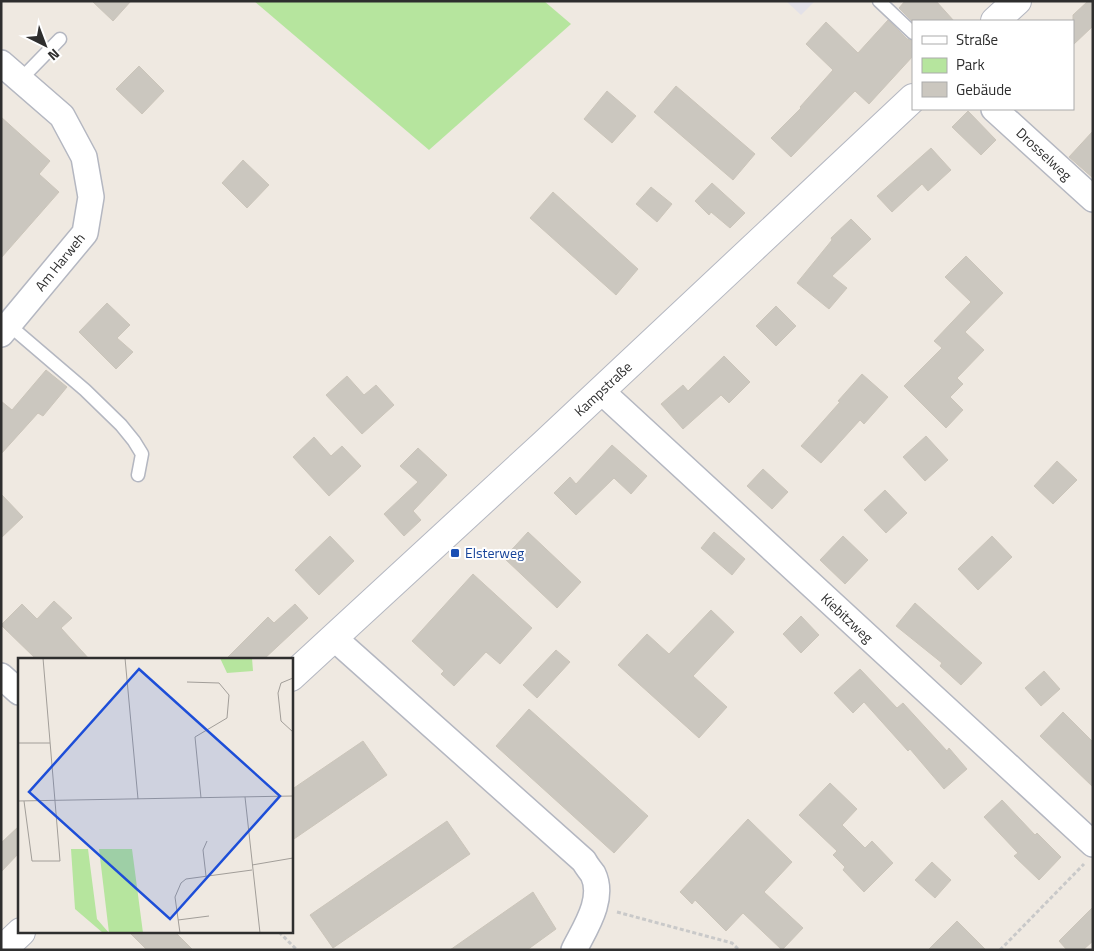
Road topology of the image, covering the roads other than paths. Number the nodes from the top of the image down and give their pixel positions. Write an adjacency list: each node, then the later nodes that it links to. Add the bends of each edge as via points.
1 (879, 1): 4 (lane)
2 (1017, 1): 3 (street)
3 (996, 20)
4 (912, 32)
5 (60, 39): 7 (lane)
6 (1, 63): 7 (street, Am Harweh)
7 (20, 80): 11 (street, Am Harweh, via 62,116 84,157 91,197 85,233)
8 (912, 99): 12 (street, Kampstraße)
9 (995, 110): 10 (street, Drosselweg)
10 (1093, 199)
11 (5, 329): 13 (lane, via 85,390 121,425 142,454)
12 (601, 391): 14 (street, Kampstraße); 18 (street, Kiebitzweg)
13 (138, 475)
14 (334, 638): 16 (street, Kampstraße); 21 (street, via 584,861 593,875 597,891 595,906)
15 (1, 676): 17 (street)
16 (292, 677)
17 (18, 691)
18 (1089, 853)
19 (19, 934): 20 (street)
20 (2, 950)
21 (574, 950)

